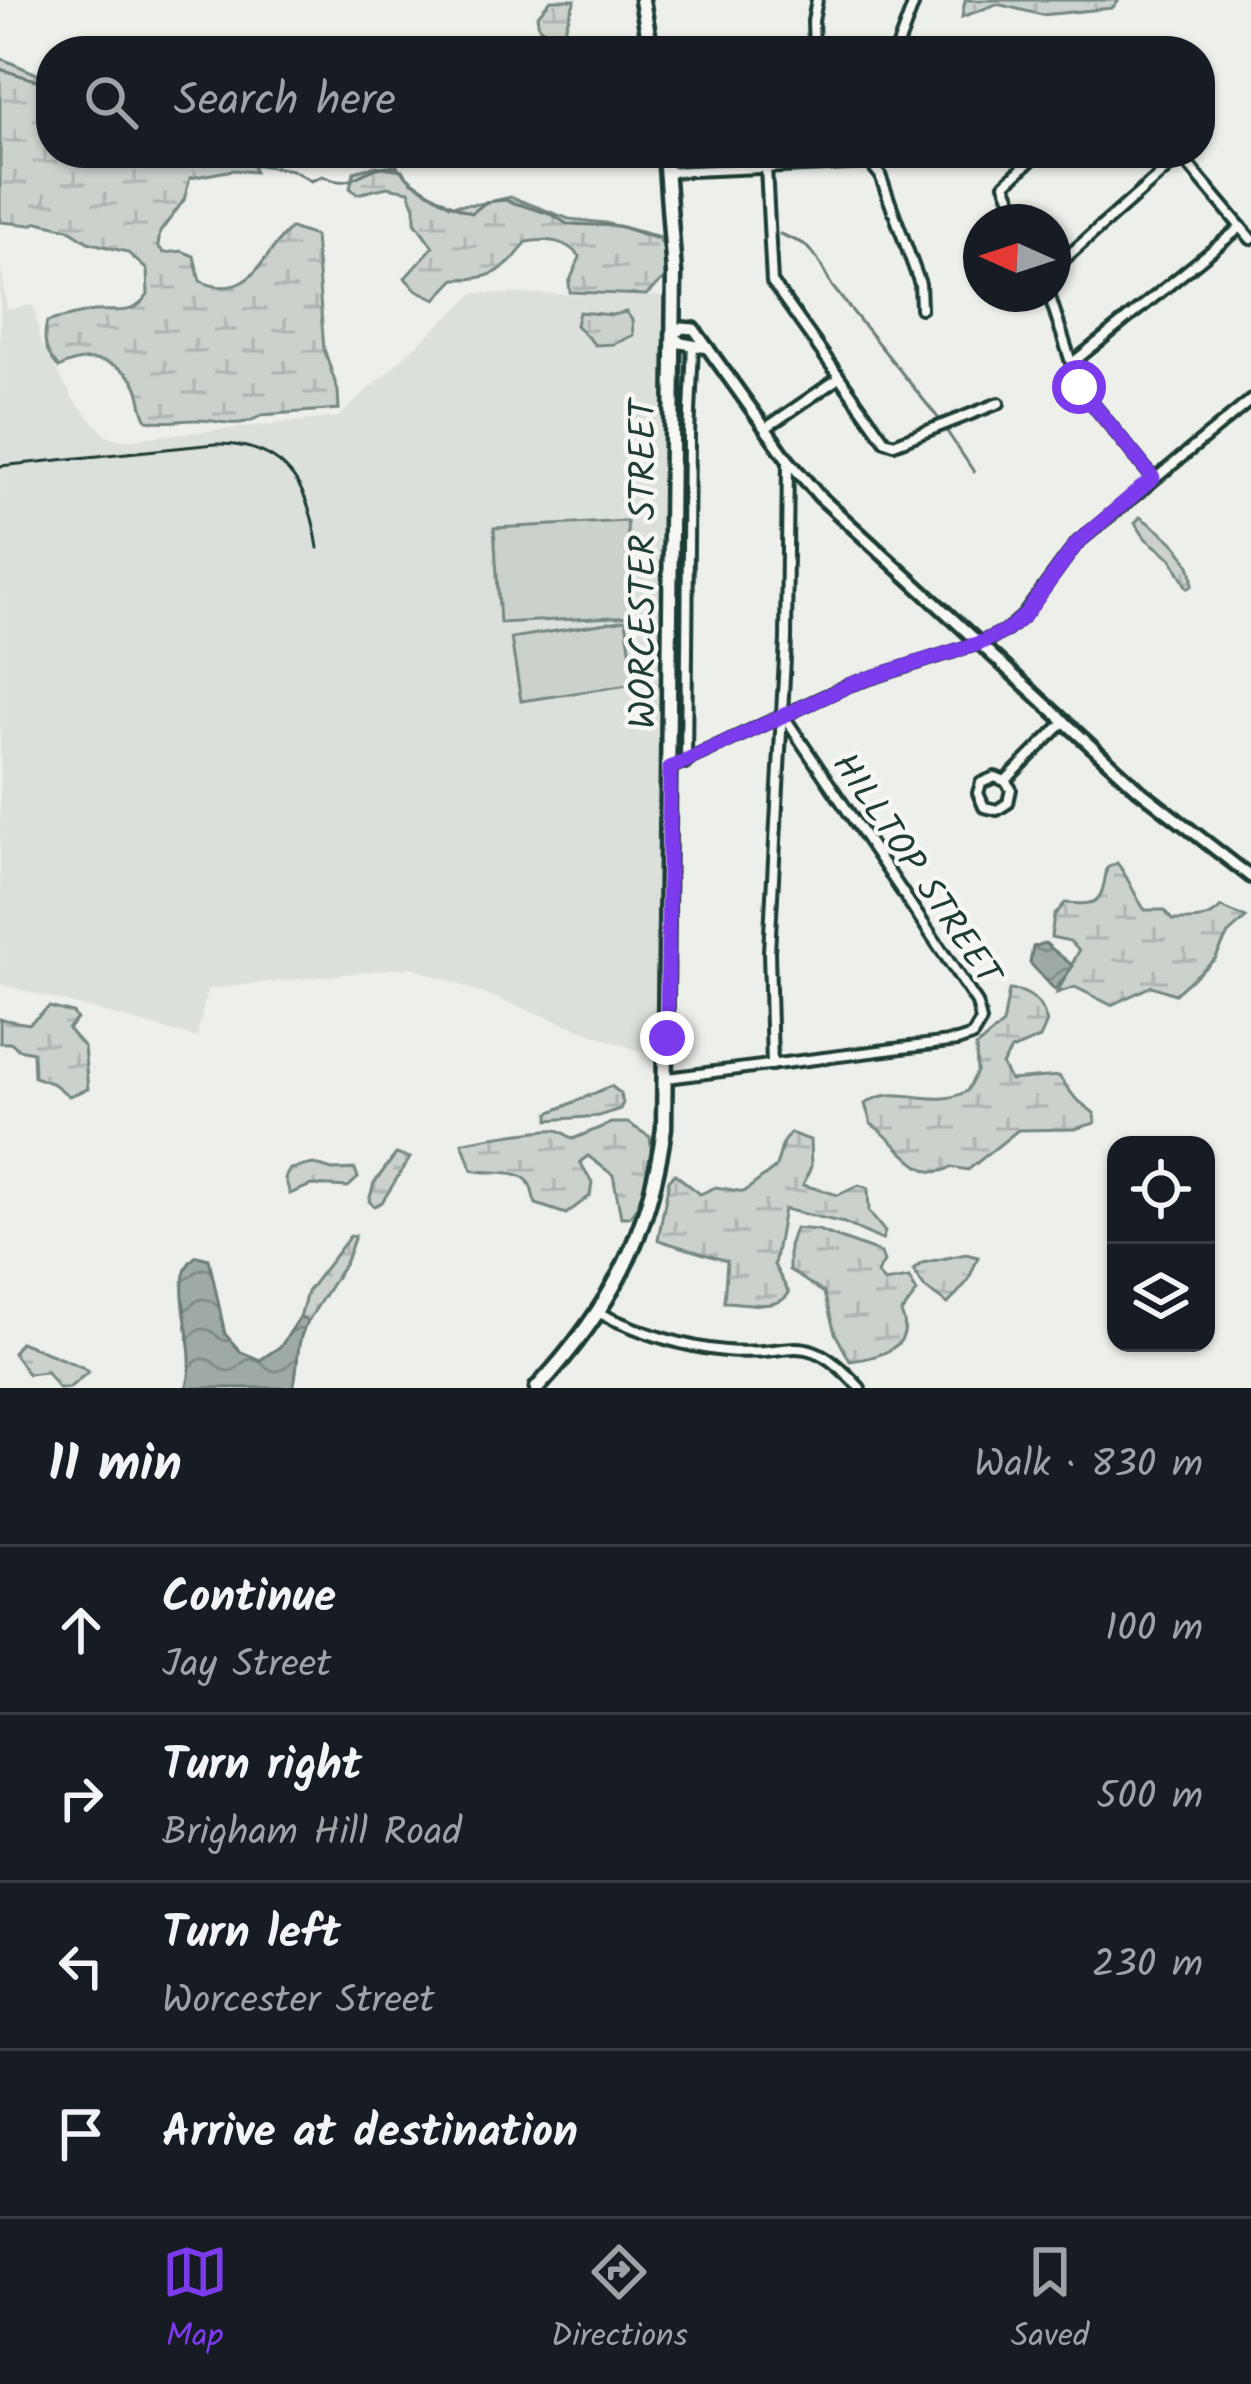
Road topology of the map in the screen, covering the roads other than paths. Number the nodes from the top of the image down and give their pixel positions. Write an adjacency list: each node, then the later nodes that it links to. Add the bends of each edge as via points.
1 (641, 0): 4 (main road)
2 (817, 0): 5 (street)
3 (915, 0): 6 (street)
4 (648, 36)
5 (814, 36)
6 (902, 36)
7 (667, 168): 14 (main road, WORCESTER STREET)
8 (733, 168): 14 (street)
9 (766, 168): 25 (street, via 772,282)
10 (875, 168): 19 (street, via 920,284)
11 (1023, 168): 15 (street, via 1005,184)
12 (1167, 168): 18 (street)
13 (1191, 168): 16 (street)
14 (668, 172): 21 (main road, WORCESTER STREET)
15 (1014, 204)
16 (1240, 227): 17 (street); 24 (street)
17 (1251, 239)
18 (1071, 253)
19 (921, 308)
20 (1055, 312): 24 (street)
21 (674, 336): 22 (street); 23 (street, via 694,329); 35 (main road, WORCESTER STREET)
22 (694, 344): 23 (street); 34 (street)
23 (713, 351): 28 (street)
24 (1071, 364): 30 (street, via 1084,395)
25 (839, 378): 27 (street, via 890,444); 28 (street)
26 (1251, 400): 30 (street)
27 (999, 403)
28 (766, 428): 29 (street)
29 (788, 460): 31 (street); 32 (street)
30 (1153, 478): 31 (street, via 1077,543 1019,620)
31 (980, 643): 32 (street); 33 (street)
32 (783, 715): 34 (street); 38 (street, via 769,952); 38 (street, HILLTOP STREET, via 982,1015 962,1040)
33 (1065, 722): 36 (street); 37 (street)
34 (686, 764): 35 (street)
35 (670, 768): 39 (main road, WORCESTER STREET)
36 (1005, 781): 36 (street, via 1006,805 984,807 982,783)
37 (1251, 877)
38 (772, 1065): 39 (street, HILLTOP STREET)
39 (667, 1078): 40 (main road, WORCESTER STREET, via 645,1221)
40 (599, 1313): 41 (main road, WORCESTER STREET); 42 (street, via 718,1350 812,1348)
41 (537, 1388)
42 (860, 1388)

